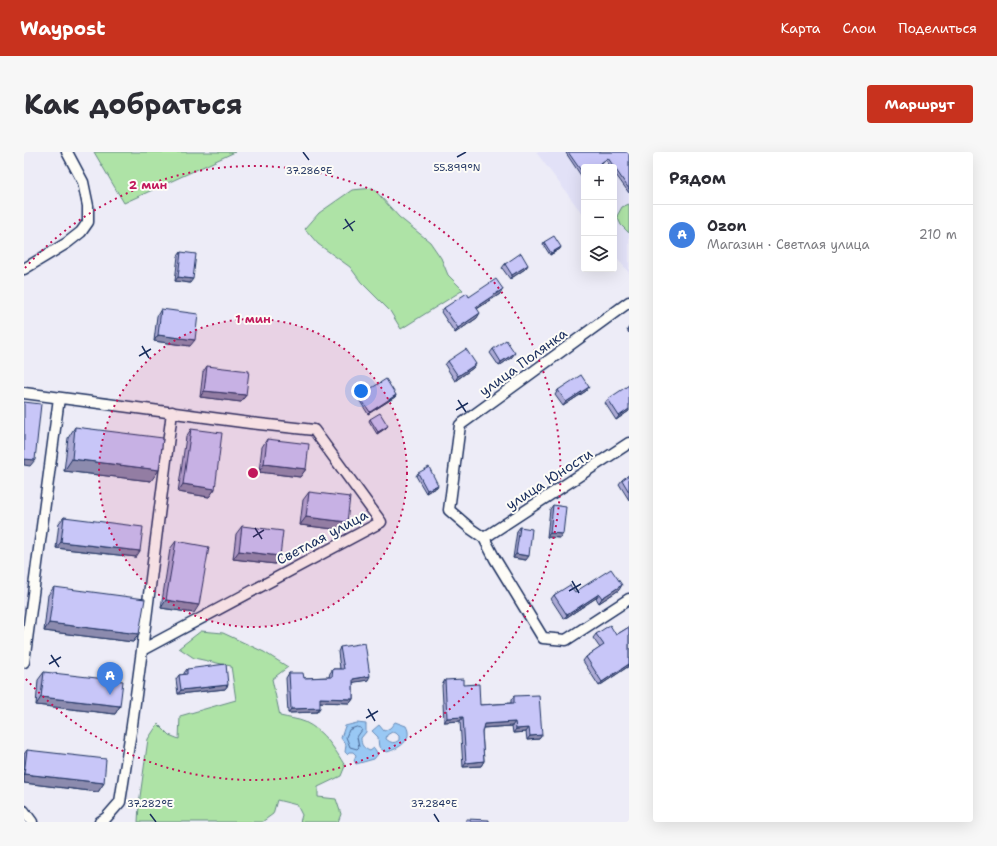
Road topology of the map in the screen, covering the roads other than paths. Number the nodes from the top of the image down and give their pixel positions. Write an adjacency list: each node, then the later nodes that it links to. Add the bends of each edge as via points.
1 (67, 152): 2 (street, via 83,182 88,222 81,232 67,243)
2 (24, 269)
3 (629, 302): 8 (street, улица Полянка, via 460,426 449,510)
4 (24, 393): 5 (street, Светлая улица)
5 (59, 398): 6 (street, Светлая улица); 11 (street)
6 (172, 412): 10 (street); 10 (street, Светлая улица, via 314,430 381,522)
7 (629, 443): 8 (street, улица Юности)
8 (484, 538): 9 (street, via 543,638 566,640)
9 (629, 599)
10 (142, 650): 14 (street, via 120,802)
11 (24, 662)
12 (24, 812): 13 (street)
13 (32, 822)
14 (100, 822)

